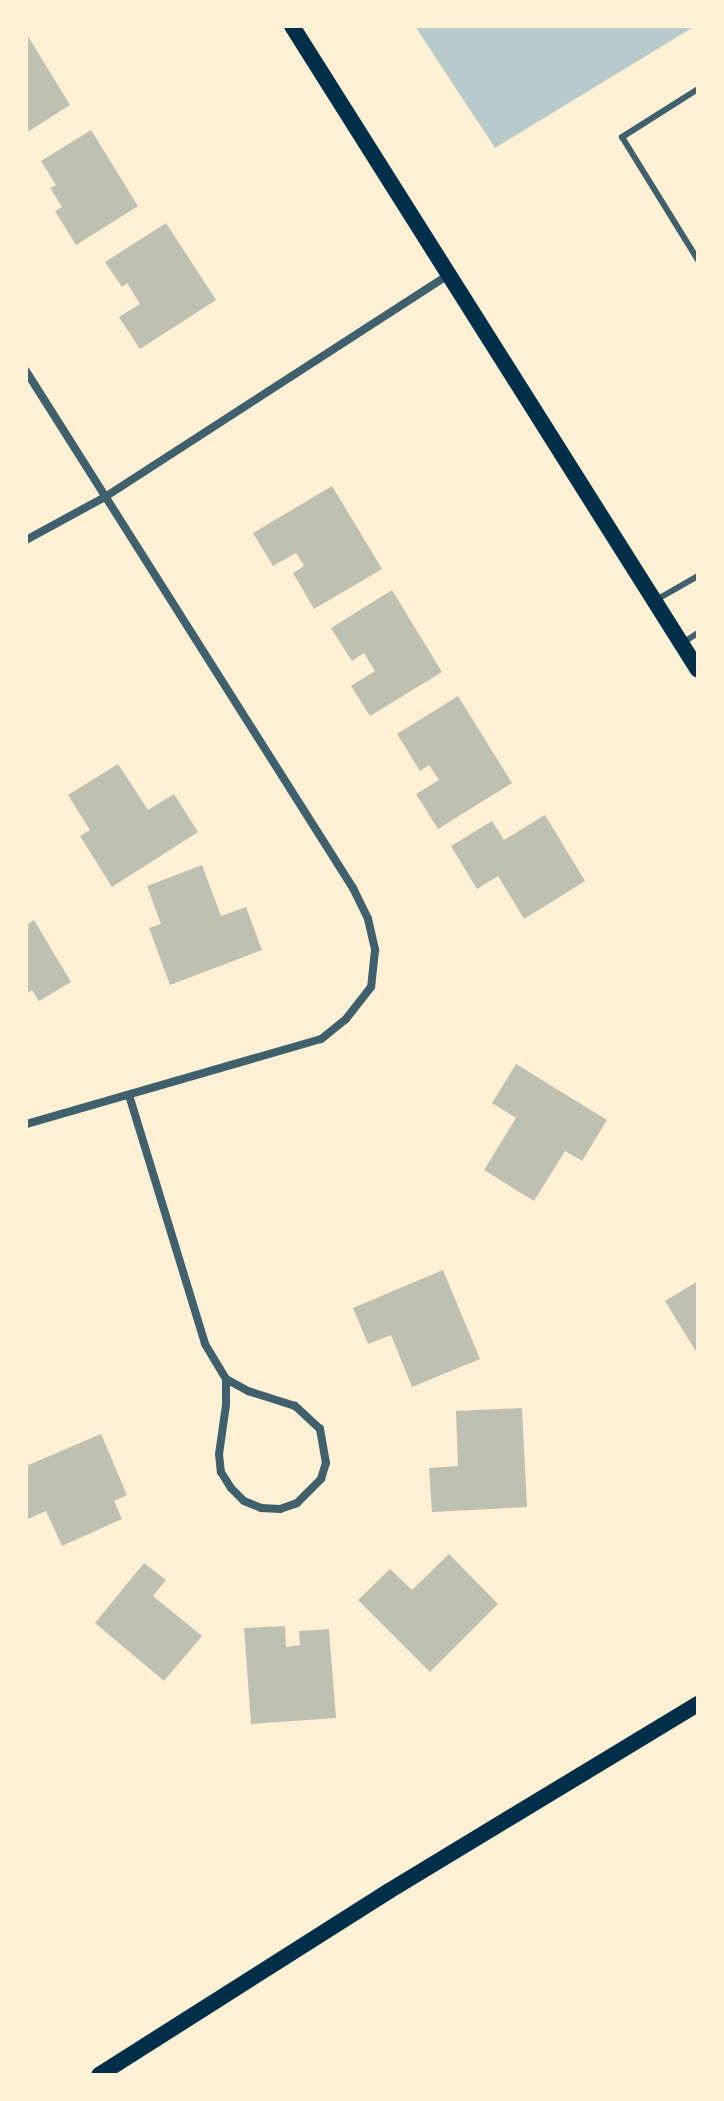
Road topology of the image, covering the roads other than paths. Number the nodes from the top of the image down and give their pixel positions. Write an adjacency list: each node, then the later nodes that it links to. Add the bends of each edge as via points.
1 (292, 26): 4 (main road)
2 (698, 89): 3 (lane, via 622,137)
3 (698, 260)
4 (449, 275): 6 (street); 9 (main road)
5 (26, 371): 6 (street)
6 (105, 497): 7 (street); 13 (street, via 353,888 375,950 371,987 346,1019 321,1039)
7 (26, 540)
8 (698, 576): 9 (lane)
9 (655, 600): 11 (main road)
10 (698, 633): 11 (lane)
11 (681, 644): 12 (main road)
12 (698, 670)
13 (129, 1095): 14 (street); 15 (street, via 205,1344)
14 (26, 1124)
15 (226, 1379): 15 (street, via 221,1472 244,1501 261,1508 297,1503 316,1486 326,1463 320,1429 295,1406)
16 (698, 1704): 17 (main road)
17 (99, 2075)

